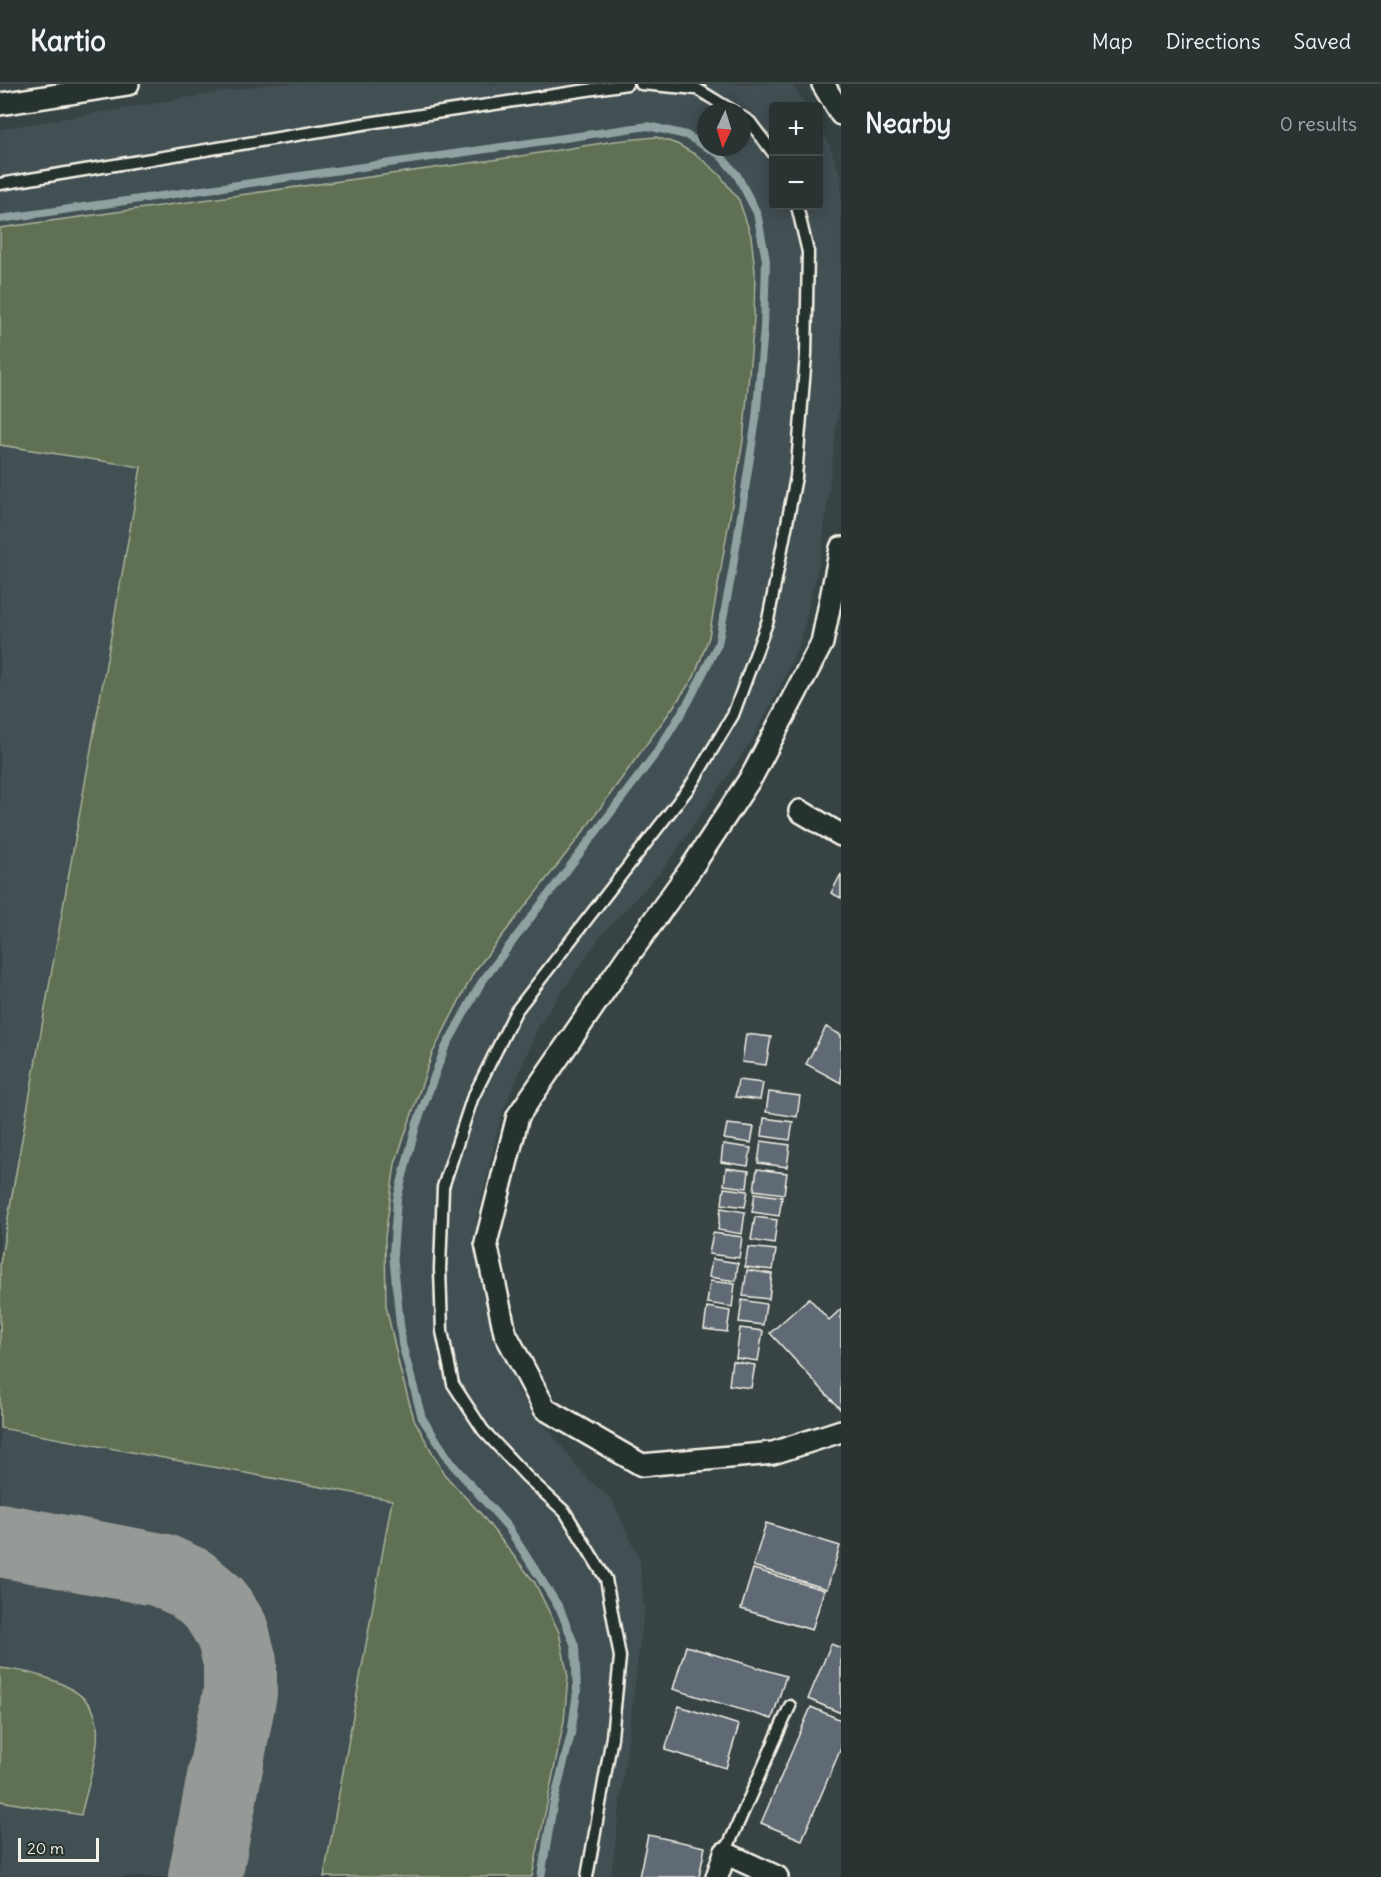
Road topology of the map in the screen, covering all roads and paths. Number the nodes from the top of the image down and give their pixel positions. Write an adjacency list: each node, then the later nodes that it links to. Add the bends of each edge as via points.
1 (128, 84): 5 (street)
2 (627, 84): 11 (lane)
3 (641, 84): 6 (lane, via 697,89)
4 (823, 84): 8 (street)
5 (35, 92): 7 (street)
6 (718, 102)
7 (0, 105)
8 (841, 114)
9 (751, 123): 10 (lane)
10 (769, 147)
11 (0, 184)
12 (797, 210): 19 (lane, via 808,252 806,355 796,477 768,620 734,715 691,785 516,1011 472,1099 443,1187 442,1331 453,1383 483,1430 565,1512 606,1579 620,1657 612,1737)
13 (841, 548): 16 (street, via 822,643 752,776 518,1116 486,1243 505,1333 544,1409 642,1465 773,1454)
14 (801, 811): 15 (street)
15 (841, 835)
16 (841, 1431)
17 (789, 1706): 18 (lane)
18 (725, 1852): 20 (street); 21 (street)
19 (587, 1877)
20 (717, 1877)
21 (777, 1877)

